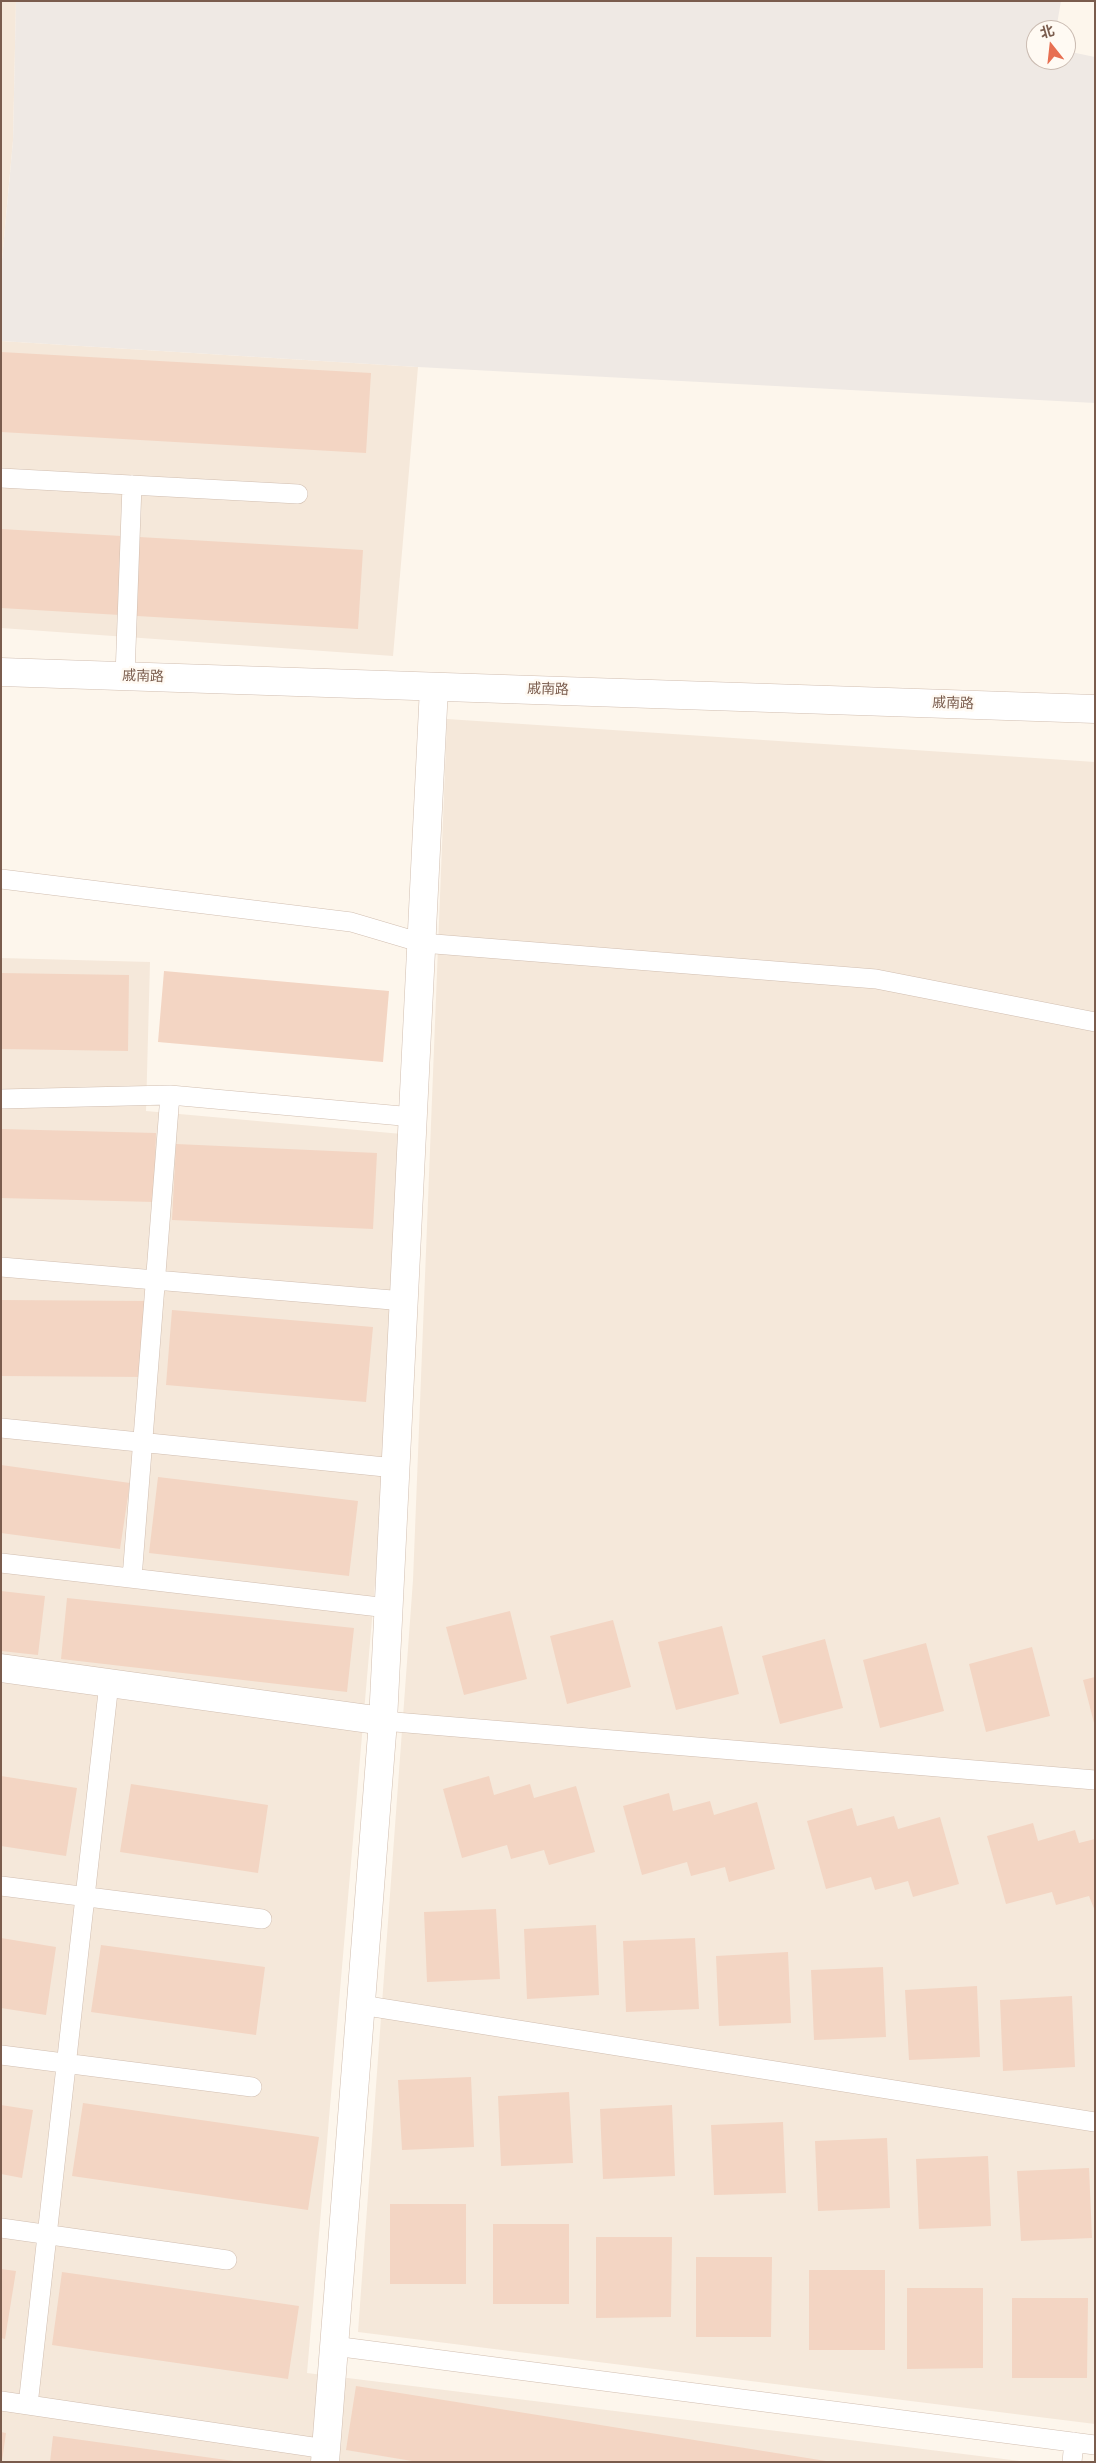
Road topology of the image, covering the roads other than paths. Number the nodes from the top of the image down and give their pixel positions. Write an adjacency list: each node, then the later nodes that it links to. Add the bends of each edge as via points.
1 (1, 478): 2 (lane)
2 (132, 485): 3 (lane); 5 (lane)
3 (298, 494)
4 (1, 672): 5 (street, 戚南路)
5 (125, 676): 6 (street, 戚南路)
6 (434, 687): 7 (street, 戚南路); 9 (street)
7 (1095, 708)
8 (1, 880): 9 (lane, via 351,922)
9 (422, 943): 10 (lane, via 876,979); 13 (street)
10 (1095, 1022)
11 (170, 1095): 12 (lane); 13 (lane); 15 (lane)
12 (1, 1099)
13 (413, 1116): 16 (street)
14 (1, 1267): 15 (lane)
15 (155, 1280): 16 (lane); 18 (lane)
16 (404, 1301): 19 (street)
17 (1, 1428): 18 (lane)
18 (143, 1442): 19 (lane); 21 (lane)
19 (395, 1468): 22 (street)
20 (1, 1563): 21 (lane)
21 (132, 1578): 22 (lane)
22 (388, 1608): 25 (street)
23 (1, 1668): 24 (street)
24 (109, 1683): 25 (street); 28 (lane)
25 (383, 1721): 26 (lane); 30 (street)
26 (1095, 1780)
27 (1, 1886): 28 (lane)
28 (85, 1897): 29 (lane); 32 (lane)
29 (262, 1919)
30 (360, 2005): 34 (lane); 38 (street)
31 (1, 2055): 32 (lane)
32 (66, 2064): 33 (lane); 36 (lane)
33 (252, 2087)
34 (1095, 2122)
35 (1, 2228): 36 (lane)
36 (47, 2235): 37 (lane); 40 (lane)
37 (227, 2260)
38 (334, 2346): 41 (lane); 43 (street)
39 (1, 2401): 40 (lane)
40 (28, 2405): 43 (lane)
41 (1074, 2442): 42 (lane); 44 (lane)
42 (1095, 2445)
43 (326, 2455)
44 (1072, 2462)

